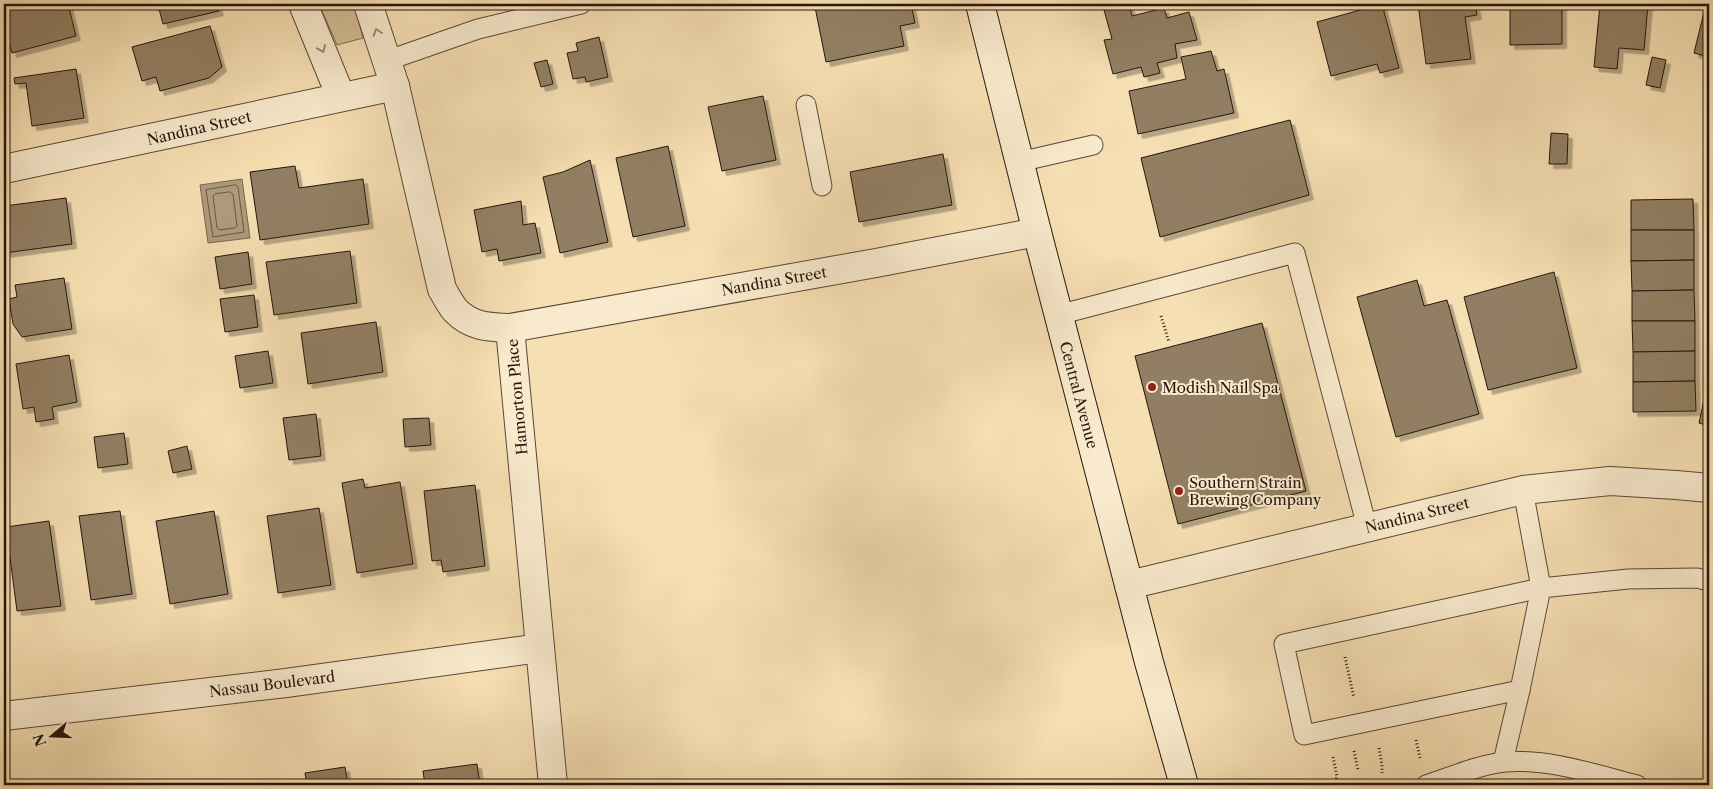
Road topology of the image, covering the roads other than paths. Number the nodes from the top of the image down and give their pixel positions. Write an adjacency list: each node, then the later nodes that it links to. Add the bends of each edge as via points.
1 (303, 4): 7 (street, one-way to 7)
2 (368, 4): 5 (street, Hamorton Place, one-way to 2)
3 (580, 4): 5 (lane, via 478,29)
4 (980, 4): 10 (street, Central Avenue)
5 (386, 61): 6 (street, Hamorton Place)
6 (395, 86): 7 (street, Nandina Street); 15 (street, Hamorton Place, via 442,289 455,310 474,324)
7 (341, 97): 11 (street, Nandina Street)
8 (806, 106): 12 (lane)
9 (1093, 145): 10 (lane)
10 (1020, 162): 13 (street, Central Avenue)
11 (4, 169)
12 (822, 186)
13 (1037, 232): 14 (street, Central Avenue); 15 (street, Nandina Street)
14 (1058, 315): 18 (lane, via 1295,253); 20 (street, Central Avenue)
15 (510, 328): 22 (street, Hamorton Place)
16 (1709, 488): 17 (street, Nandina Street, via 1610,481)
17 (1522, 490): 18 (street, Nandina Street); 21 (lane)
18 (1367, 527): 20 (street, Nandina Street)
19 (1709, 581): 21 (lane, via 1697,578 1628,579)
20 (1129, 585): 27 (street, Central Avenue)
21 (1542, 588): 23 (lane); 23 (lane, via 1284,644 1304,734)
22 (540, 648): 24 (street, Nassau Boulevard, via 286,683); 26 (street, Hamorton Place)
23 (1520, 690): 25 (lane)
24 (4, 716)
25 (1503, 762): 28 (lane); 29 (lane, via 1537,762)
26 (553, 785)
27 (1184, 785)
28 (1426, 785)
29 (1637, 785)

